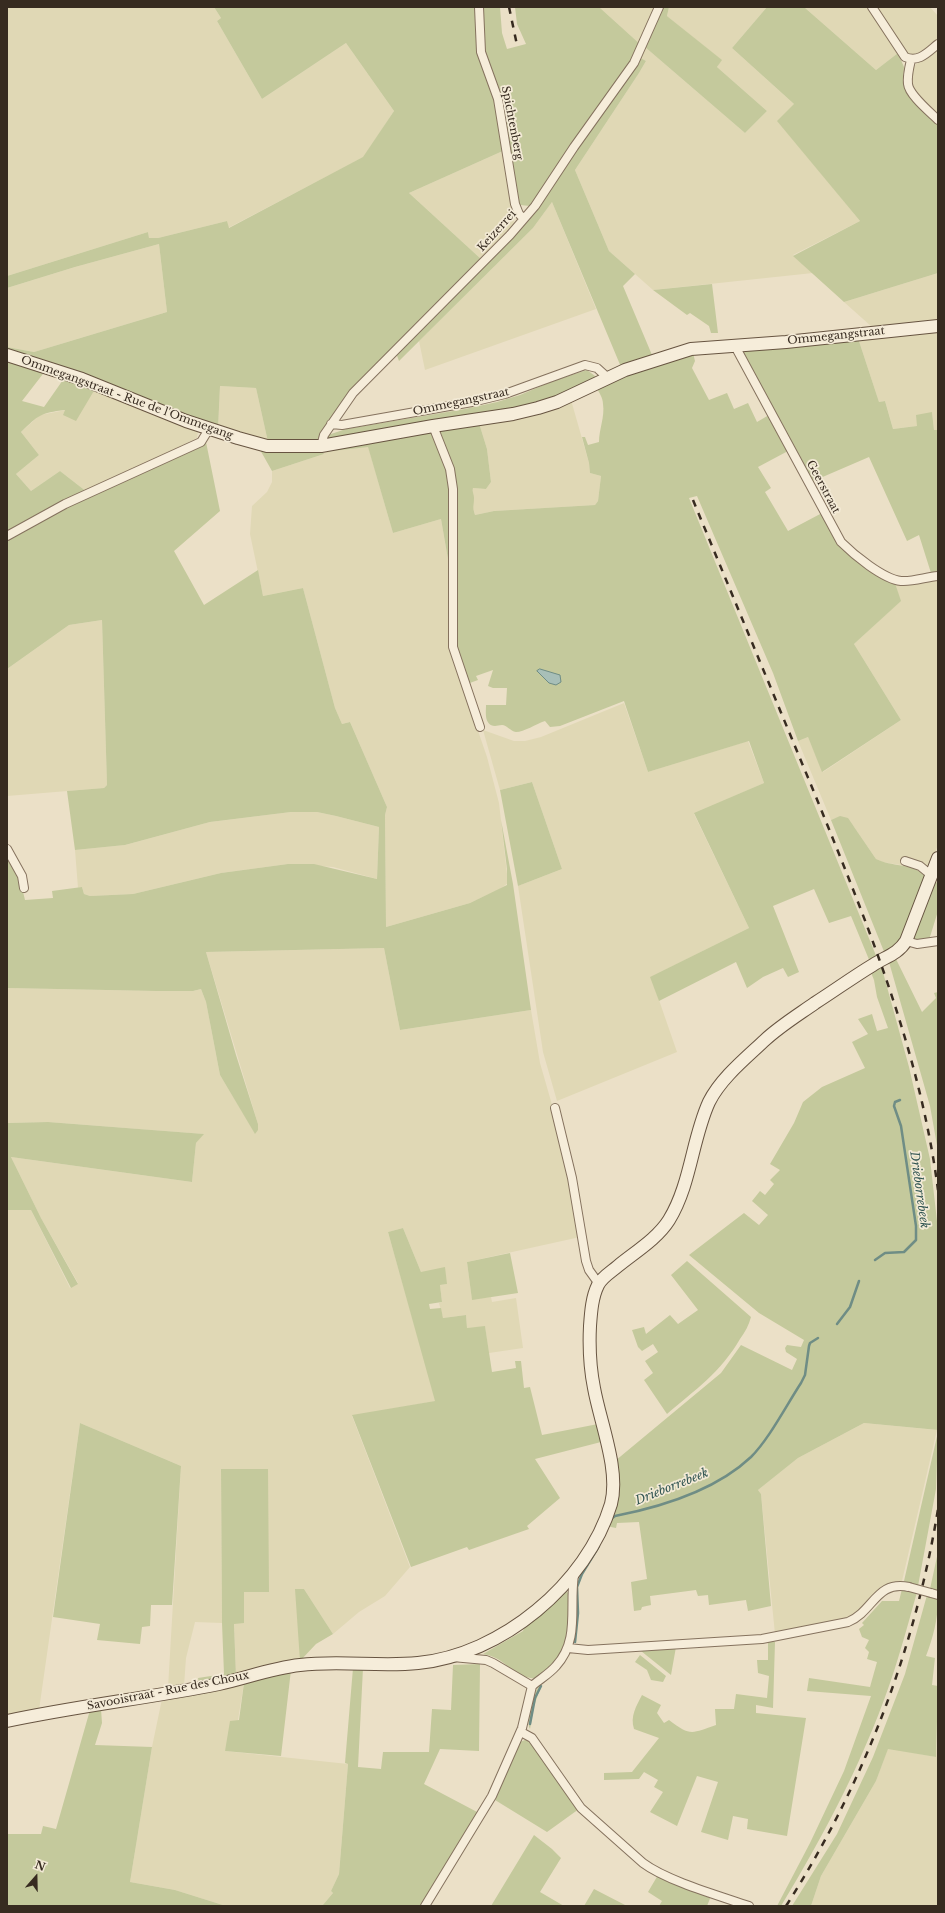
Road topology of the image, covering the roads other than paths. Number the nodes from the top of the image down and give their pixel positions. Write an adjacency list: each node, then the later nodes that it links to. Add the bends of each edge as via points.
1 (479, 7): 7 (street, Spichtenberg, via 481,52 498,99 515,204 519,214)
2 (659, 7): 7 (street, Keizerrei, via 634,63 535,206)
3 (872, 7): 5 (street, via 905,57)
4 (938, 44): 5 (street, via 919,59)
5 (911, 60): 6 (street, via 908,86 912,94)
6 (938, 120)
7 (524, 218): 12 (street, Keizerrei, via 353,393)
8 (938, 326): 9 (main road, Ommegangstraat)
9 (735, 346): 11 (main road, Ommegangstraat - Rue de l'Ommegang, via 690,349); 17 (street, Geerstraat, via 841,542 864,561 893,579 903,581)
10 (7, 355): 14 (main road, Ommegangstraat - Rue de l'Ommegang, via 82,379)
11 (608, 378): 12 (street, Ommegangstraat, via 597,368 585,365 505,394 472,402 342,425); 13 (main road, Ommegangstraat - Rue de l'Ommegang, via 538,408)
12 (331, 424): 15 (street, Keizerrei)
13 (433, 426): 15 (main road, Ommegangstraat - Rue de l'Ommegang); 18 (street, via 450,469 453,489 453,647)
14 (209, 429): 15 (main road, Ommegangstraat - Rue de l'Ommegang, via 267,446); 16 (street, via 201,442 65,504)
15 (321, 446)
16 (7, 536)
17 (938, 576)
18 (480, 727)
19 (7, 849): 23 (street, via 22,876)
20 (938, 858): 22 (main road, Savooistraat - Rue des Choux)
21 (905, 861): 22 (street, via 920,866)
22 (931, 875): 25 (main road, Savooistraat - Rue des Choux)
23 (24, 888)
24 (938, 940): 25 (street, via 917,944)
25 (906, 941): 27 (main road, Savooistraat - Rue des Choux, via 900,950 874,964 778,1029 716,1089 708,1104 680,1196 668,1221 656,1236 608,1273)
26 (555, 1108): 27 (street, via 572,1178 586,1261)
27 (599, 1284): 28 (main road, Savooistraat - Rue des Choux, via 591,1315 591,1366 611,1463 613,1487 610,1506 599,1534)
28 (574, 1575): 30 (street, Savooistraat - Rue des Choux, via 572,1629); 31 (main road, Savooistraat - Rue des Choux, via 521,1623 474,1648)
29 (935, 1594): 30 (street, bridge, via 909,1587 893,1586 848,1622 762,1639 588,1650)
30 (568, 1648): 32 (street, Savooistraat - Rue des Choux, via 557,1665)
31 (449, 1656): 32 (street, Savooistraat - Rue des Choux, via 486,1660); 33 (main road, Savooistraat - Rue des Choux, via 420,1663 302,1664 221,1684)
32 (532, 1686): 34 (street)
33 (7, 1720)
34 (521, 1732): 35 (street, via 487,1806); 36 (street, via 532,1738 581,1808 643,1863 676,1880)
35 (424, 1906)
36 (749, 1906)

